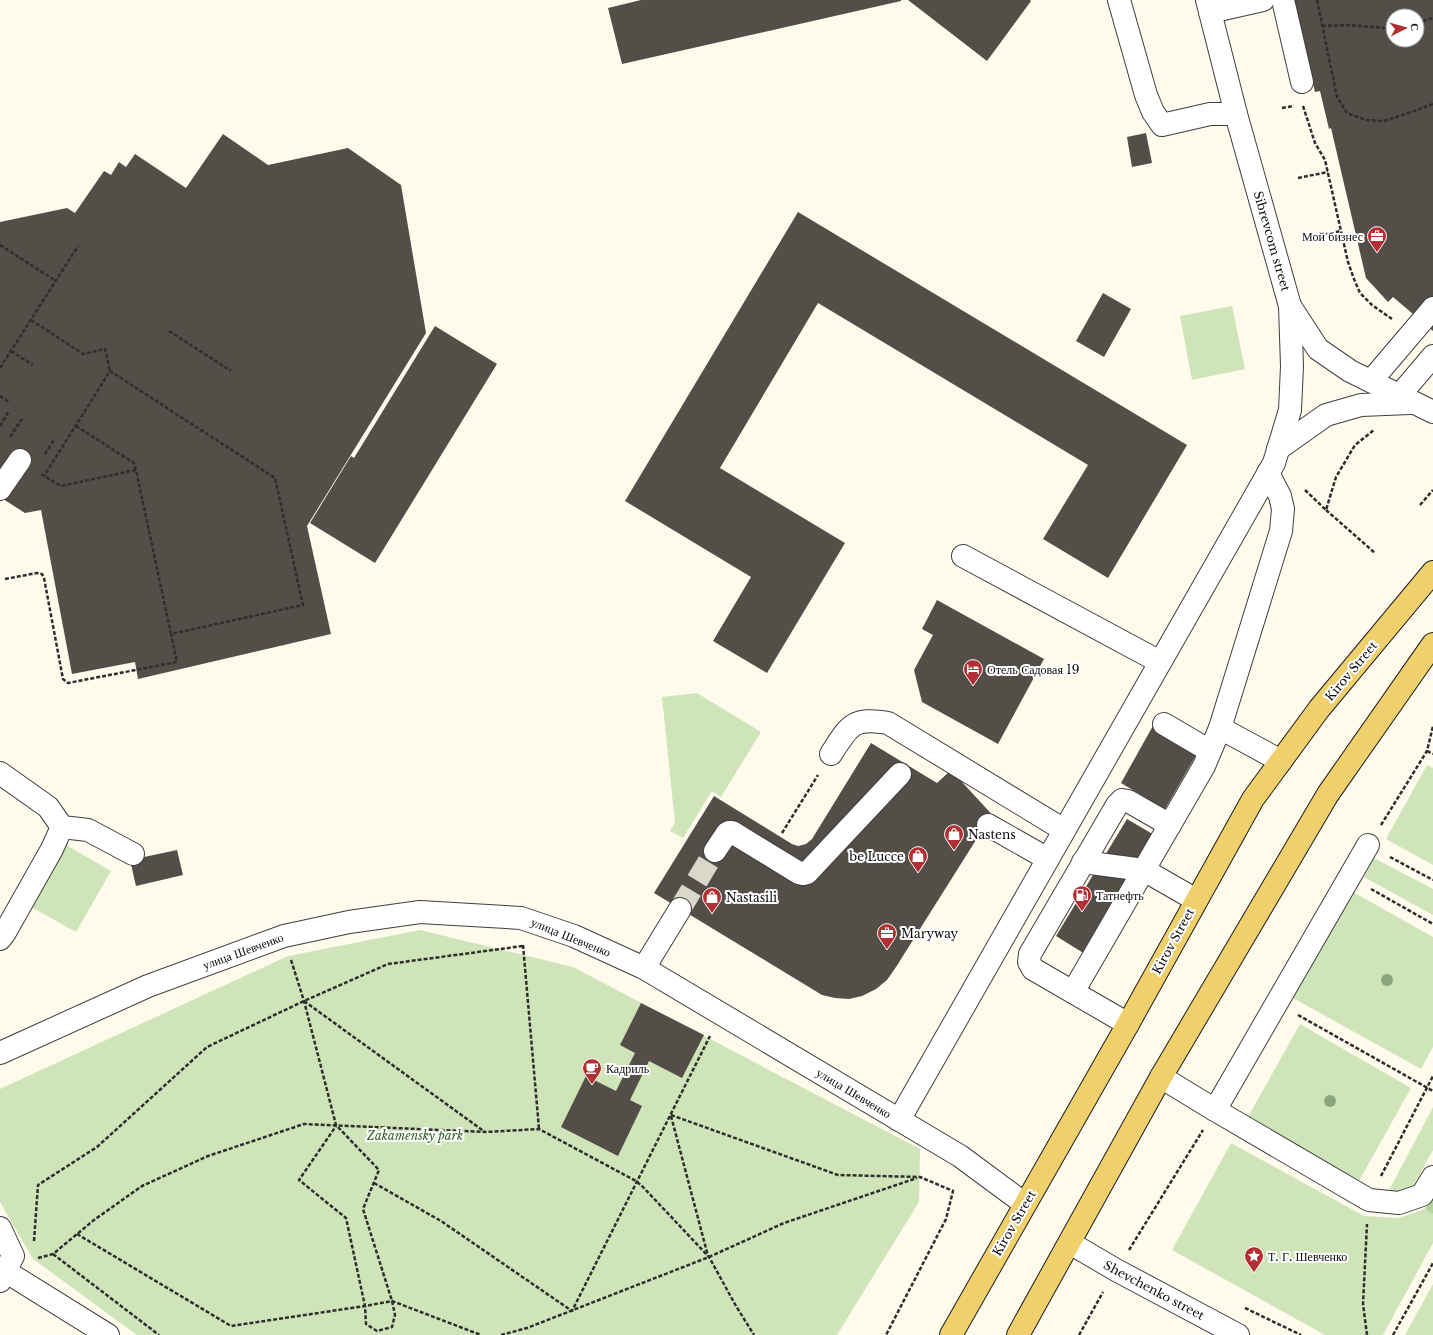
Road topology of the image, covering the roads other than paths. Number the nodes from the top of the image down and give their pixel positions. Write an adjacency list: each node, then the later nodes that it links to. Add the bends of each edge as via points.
1 (1119, 0): 6 (street, via 1146,96 1162,125 1210,114)
2 (1263, 0): 4 (street)
3 (1283, 0): 5 (street)
4 (1209, 6): 6 (street, Sibrevcom street)
5 (1302, 82)
6 (1236, 114): 7 (street, Sibrevcom street)
7 (1290, 306): 10 (street, Sibrevcom street, via 1318,349 1350,371); 13 (street, via 1290,410)
8 (1433, 308): 10 (street)
9 (1433, 356): 11 (street)
10 (1371, 381): 11 (street, Sibrevcom street)
11 (1406, 399): 12 (street, Sibrevcom street); 13 (street, via 1361,404 1326,415)
12 (1433, 412)
13 (1278, 449): 15 (street)
14 (20, 460): 16 (street)
15 (1268, 473): 20 (street); 22 (street, via 1280,496 1283,509 1281,531)
16 (0, 489)
17 (963, 556): 20 (street)
18 (1433, 572): 25 (main road, Kirov Street, via 1319,709)
19 (1433, 644): 45 (main road, via 1328,794)
20 (1160, 662): 31 (street)
21 (1164, 724): 23 (street)
22 (1220, 728): 23 (street); 25 (street)
23 (1210, 751): 28 (street)
24 (831, 754): 31 (street, via 853,724 888,723)
25 (1281, 761): 38 (main road, Kirov Street, via 1254,799)
26 (0, 773): 30 (street, via 48,807)
27 (900, 774): 33 (street, via 807,873 799,873 732,832 727,833)
28 (1170, 825): 36 (street, via 1122,800); 37 (street)
29 (988, 826): 35 (street)
30 (62, 827): 34 (street, via 88,830); 40 (street)
31 (1064, 830): 35 (street)
32 (1368, 845): 46 (street)
33 (715, 851)
34 (133, 854)
35 (1048, 858): 47 (street)
36 (1083, 862): 37 (street); 42 (street, via 1030,954 1029,962 1033,969)
37 (1144, 870): 38 (street); 42 (street)
38 (1196, 900): 43 (main road, Kirov Street)
39 (680, 909): 41 (street)
40 (0, 939)
41 (644, 968): 44 (street, улица Шевченко, via 574,936 522,918 420,912 349,922 284,936 148,986); 47 (street, улица Шевченко)
42 (1073, 992): 43 (street)
43 (1128, 1024): 49 (main road, Kirov Street)
44 (0, 1053)
45 (1161, 1077): 46 (street); 51 (main road)
46 (1215, 1110): 48 (street, via 1369,1200 1399,1203 1422,1194)
47 (899, 1120): 49 (street, улица Шевченко, via 960,1156)
48 (1433, 1177)
49 (1025, 1204): 54 (main road, Kirov Street)
50 (0, 1228): 52 (street)
51 (1070, 1243): 55 (main road); 56 (street, Shevchenko street)
52 (13, 1267): 53 (street)
53 (108, 1335)
54 (951, 1335)
55 (1018, 1335)
56 (1238, 1335)

